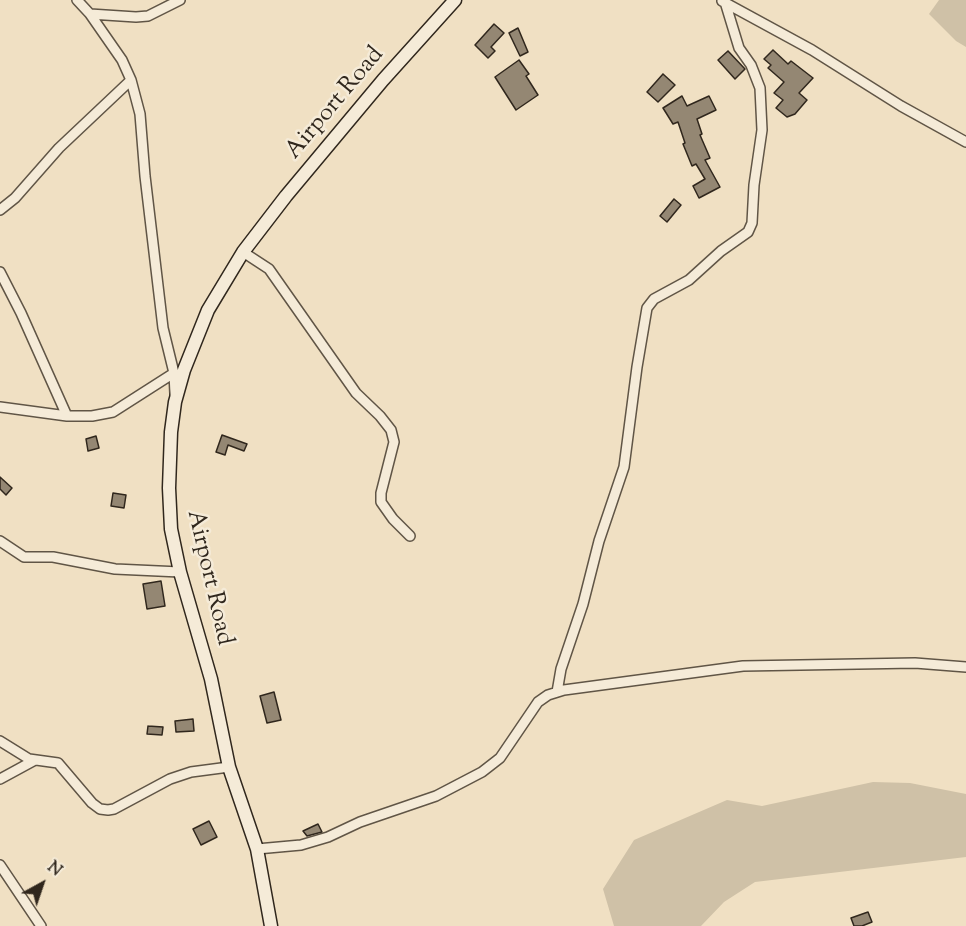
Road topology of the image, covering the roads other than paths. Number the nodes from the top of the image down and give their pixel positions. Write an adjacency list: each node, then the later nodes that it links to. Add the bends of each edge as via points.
1 (77, 0): 5 (street)
2 (180, 0): 5 (street, via 148,16)
3 (455, 0): 9 (main road, Airport Road, via 383,80)
4 (723, 1): 7 (street); 19 (street, via 739,48 760,88 762,130 752,223 748,232 689,280 647,308 624,467)
5 (90, 14): 6 (street)
6 (131, 80): 8 (street); 11 (street, via 140,114 163,328)
7 (966, 142)
8 (0, 210)
9 (243, 252): 12 (main road, Airport Road, via 208,310); 15 (street, via 269,269 356,393 391,430 394,442 381,502)
10 (0, 272): 14 (street)
11 (174, 373): 12 (street); 14 (street, via 113,412)
12 (175, 402): 17 (main road, Airport Road, via 169,488 171,529)
13 (0, 407): 14 (street)
14 (67, 416)
15 (410, 536)
16 (0, 541): 17 (street, via 24,557 53,557 115,569)
17 (180, 572): 22 (main road, Airport Road, via 211,680)
18 (966, 666): 19 (street, via 743,666)
19 (557, 692): 24 (street, via 538,702 500,758 482,772 436,796 328,837 301,845)
20 (0, 741): 21 (street)
21 (34, 760): 22 (street, via 58,763 92,803 108,810 170,779); 23 (street)
22 (229, 767): 24 (main road, Airport Road)
23 (0, 779)
24 (257, 849): 27 (main road, Airport Road)
25 (0, 865): 26 (street)
26 (41, 926)
27 (271, 926)

